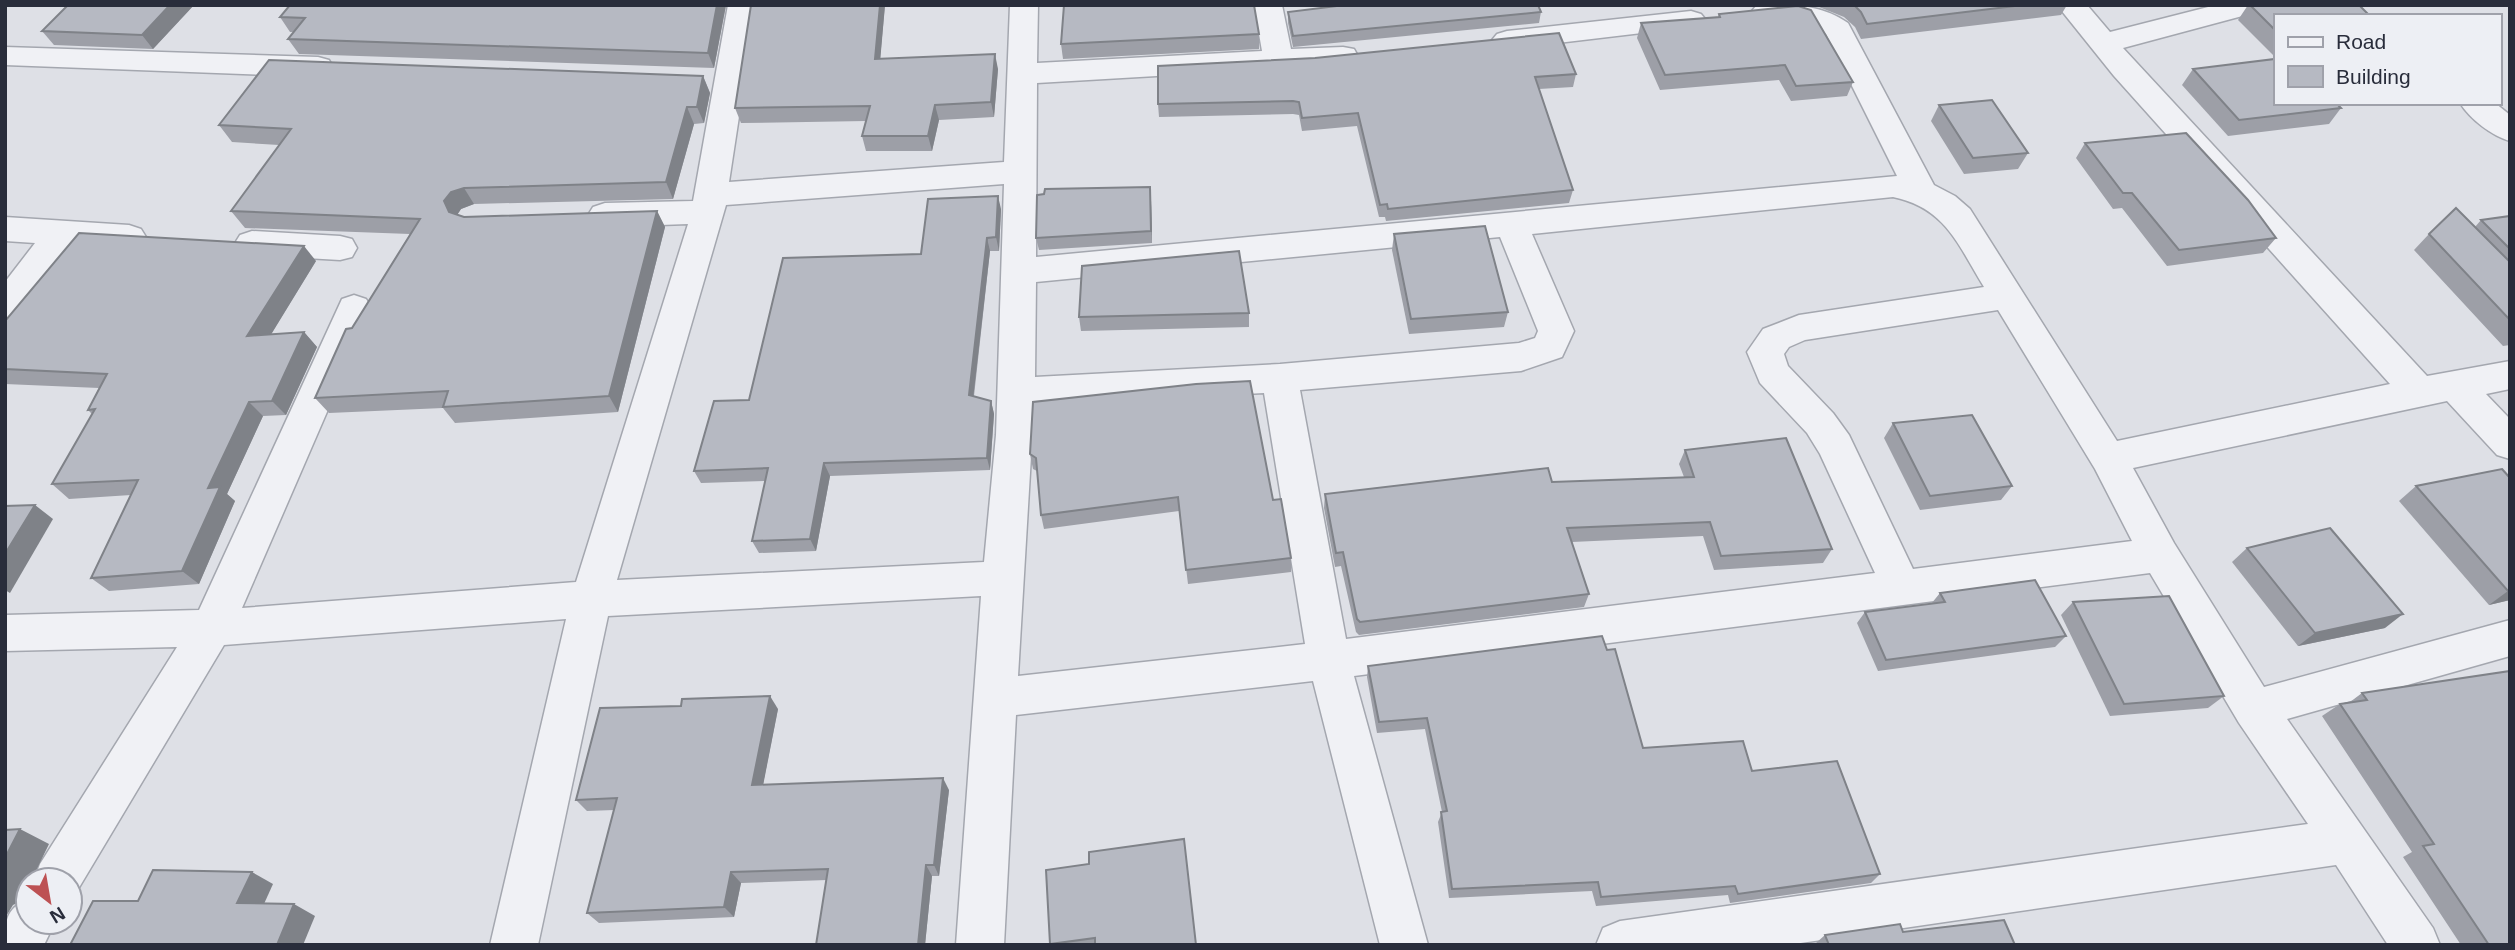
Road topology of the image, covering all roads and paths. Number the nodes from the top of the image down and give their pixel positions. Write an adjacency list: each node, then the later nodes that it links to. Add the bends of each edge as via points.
1 (742, 5): 19 (street, via 716,80)
2 (1024, 5): 14 (street)
3 (1268, 5): 12 (street)
4 (1570, 5): 7 (street)
5 (2071, 5): 9 (street)
6 (2251, 5): 9 (street)
7 (1583, 32): 8 (street); 18 (street, via 1794,9 1821,17 1838,29)
8 (1476, 43)
9 (2105, 43): 34 (street)
10 (1368, 54): 12 (street)
11 (5, 56): 13 (street)
12 (1278, 59): 14 (street)
13 (340, 68)
14 (1021, 74): 17 (street)
15 (2478, 105): 16 (street)
16 (2510, 131)
17 (1021, 172): 19 (street); 27 (street)
18 (1921, 191): 21 (street, via 1893,186); 28 (street, via 1945,202 1958,217)
19 (709, 203): 20 (street); 41 (street)
20 (570, 216)
21 (1511, 224): 27 (street); 32 (street, via 1556,331 1549,347 1521,357)
22 (5, 229): 23 (street)
23 (61, 233): 24 (street); 29 (street)
24 (158, 238)
25 (228, 242): 26 (street)
26 (340, 248)
27 (1020, 271): 35 (street)
28 (2007, 296): 37 (street); 40 (street, via 1799,328 1776,338 1765,352 1773,373 1836,446)
29 (5, 307)
30 (354, 308): 42 (street)
31 (2510, 375): 33 (street)
32 (1280, 378): 35 (street); 45 (street)
33 (2456, 386): 34 (street); 36 (street)
34 (2418, 392): 37 (street)
35 (1016, 393): 39 (street, via 1013,494)
36 (2510, 444)
37 (2108, 458): 38 (street)
38 (2160, 555): 40 (street); 47 (street)
39 (1003, 578): 41 (street); 46 (street)
40 (1902, 588): 45 (street)
41 (591, 599): 42 (street); 50 (street)
42 (212, 628): 43 (street); 49 (street)
43 (5, 633)
44 (2510, 638): 47 (street)
45 (1329, 660): 46 (street); 52 (street)
46 (997, 698): 51 (street)
47 (2254, 709): 48 (street)
48 (2347, 841): 53 (street); 54 (street)
49 (66, 866)
50 (514, 945)
51 (980, 945)
52 (1404, 945)
53 (1620, 945)
54 (2416, 945)

